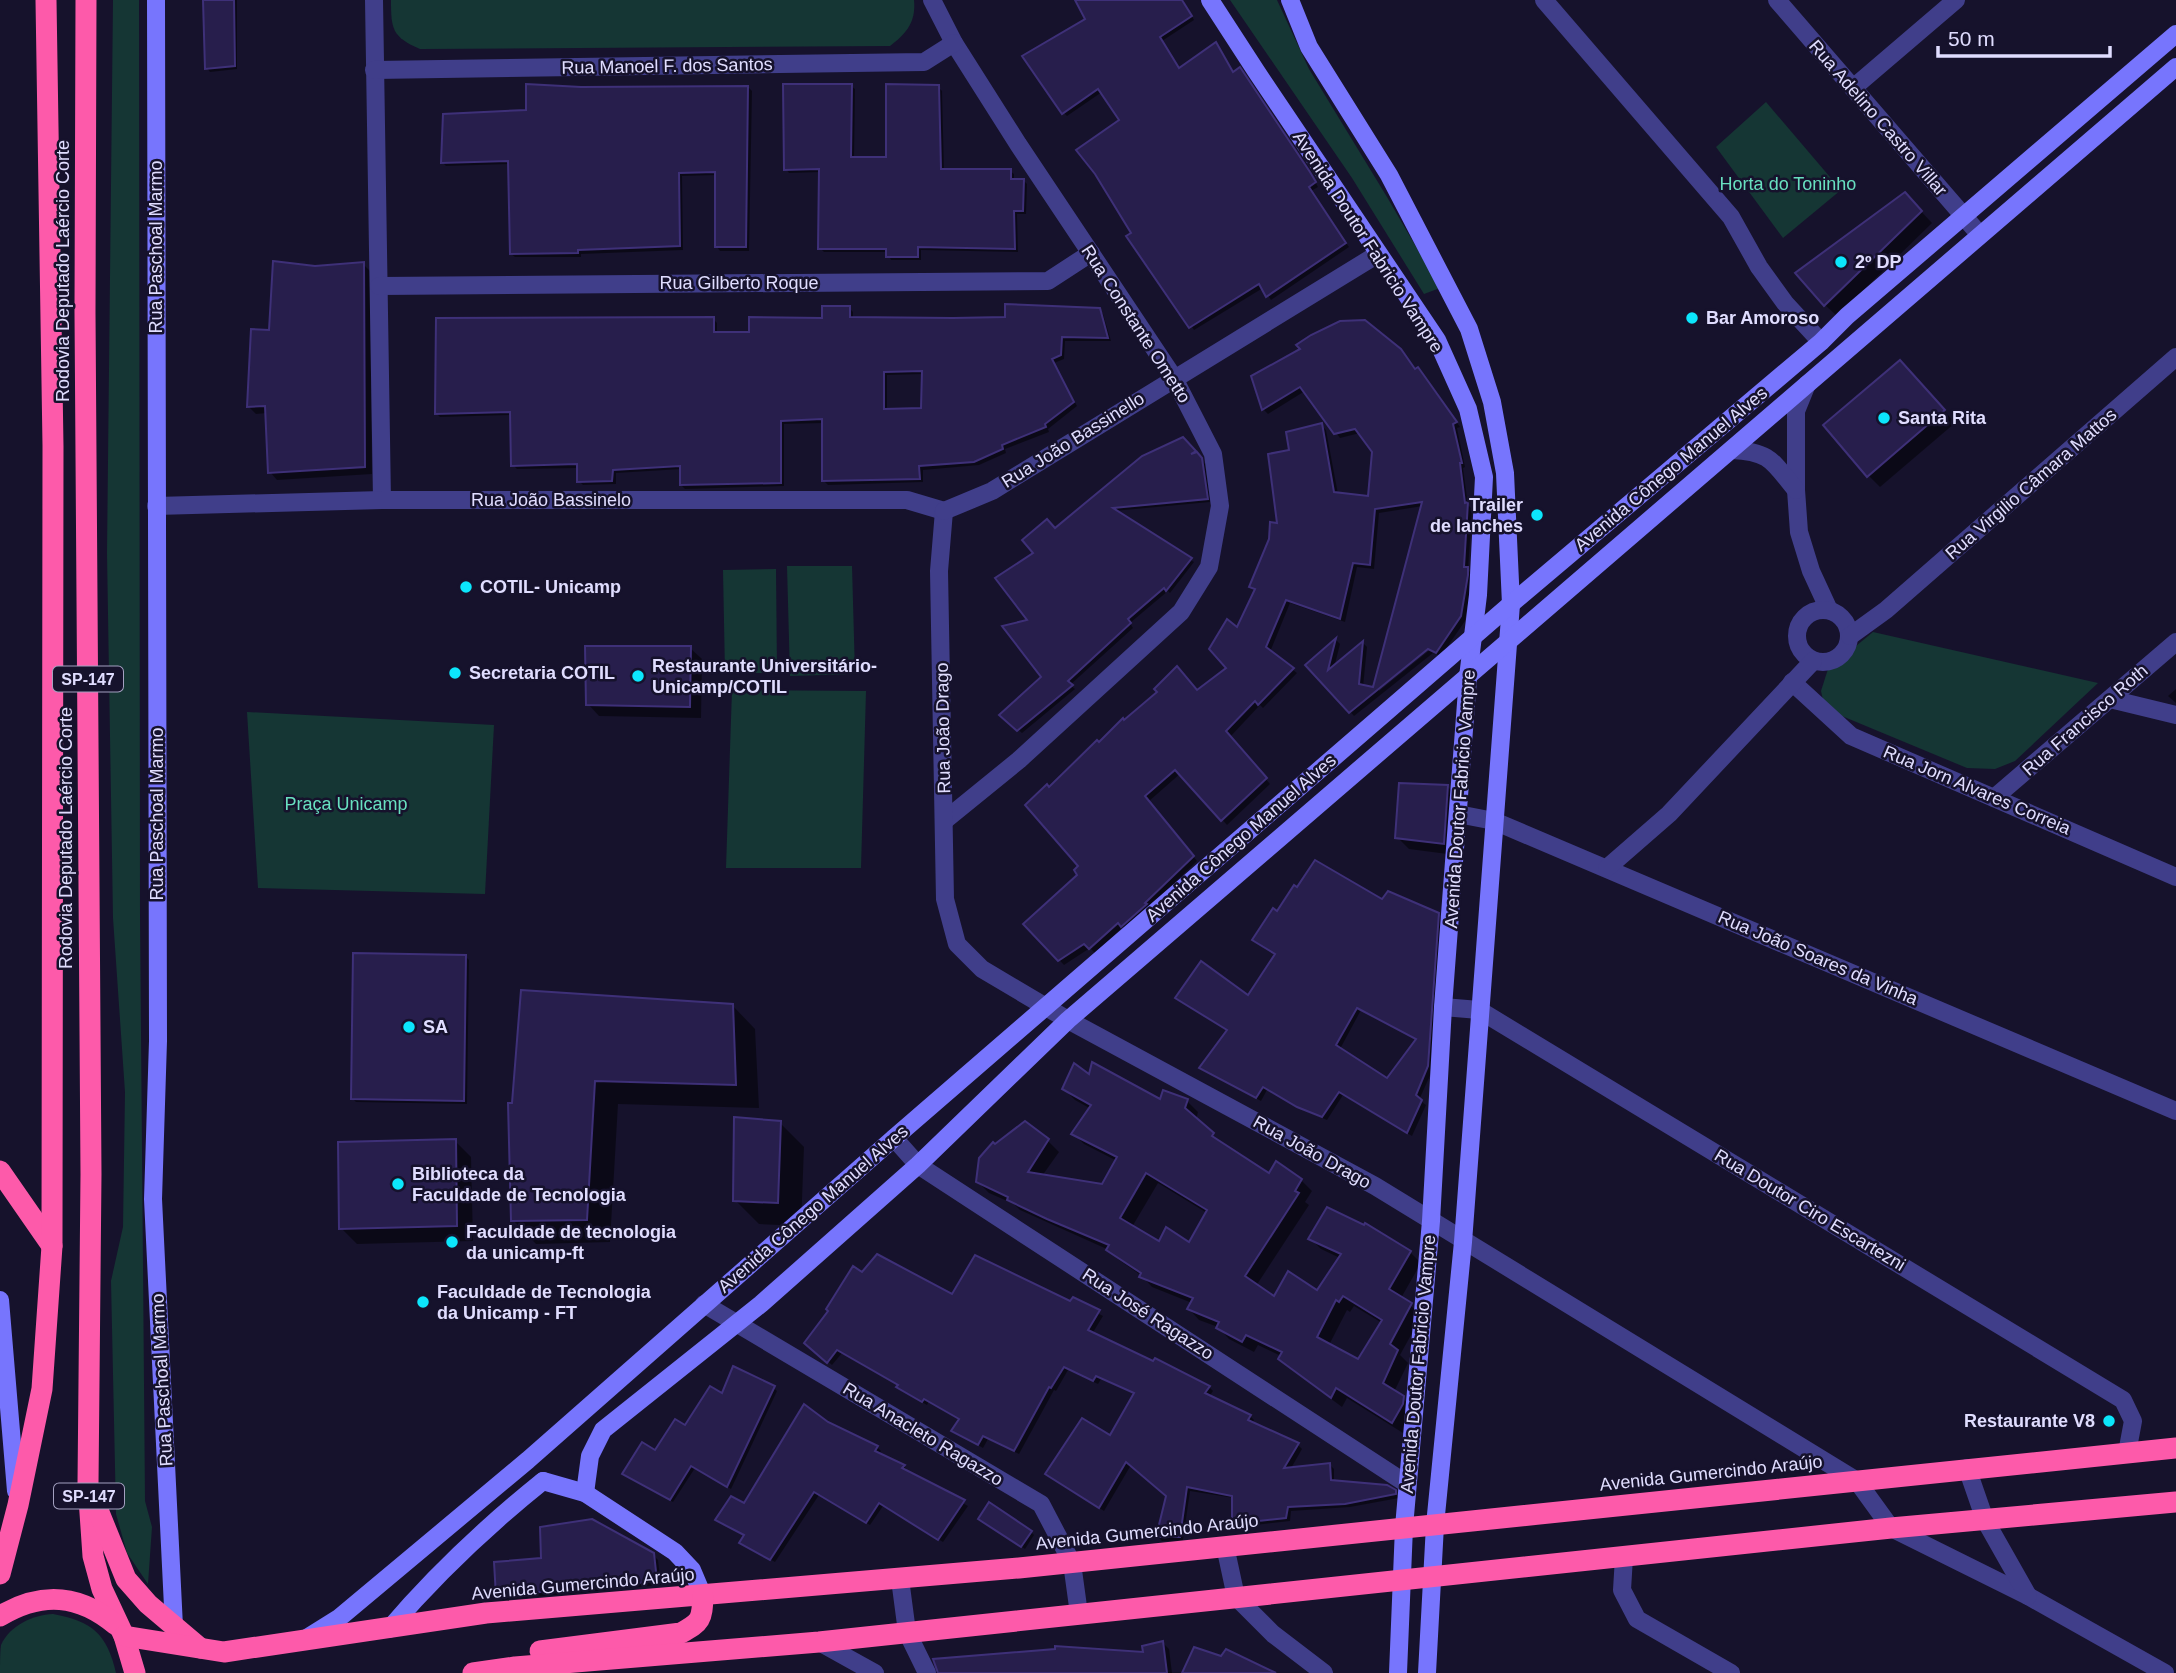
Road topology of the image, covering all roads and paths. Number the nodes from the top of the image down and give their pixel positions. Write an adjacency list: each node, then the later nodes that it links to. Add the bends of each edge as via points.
1 (46, 0): 56 (highway, Rodovia Deputado Laércio Corte / SP-147, via 53,446)
2 (86, 0): 66 (highway, Rodovia Deputado Laércio Corte / SP-147)
3 (156, 0): 28 (street, Rua Paschoal Marmo)
4 (374, 0): 14 (street)
5 (932, 0): 12 (street, Rua Constante Ometto)
6 (1210, 0): 19 (street, Avenida Doutor Fabricio Vampre)
7 (1290, 0): 30 (street, Avenida Doutor Fabricio Vampre, via 1309,47 1390,176 1469,329 1492,402 1505,473)
8 (1544, 0): 21 (street, via 1731,217 1759,267)
9 (1777, 0): 15 (street, Rua Adelino Castro Villar)
10 (1956, 0): 15 (street)
11 (2176, 34): 16 (street, Avenida Cônego Manuel Alves)
12 (954, 43): 14 (street, Rua Manoel F. dos Santos, via 924,62); 18 (street, Rua Constante Ometto)
13 (2176, 67): 17 (street, Avenida Cônego Manuel Alves)
14 (374, 70): 20 (street)
15 (1853, 88): 16 (street, Rua Adelino Castro Villar)
16 (1963, 216): 17 (street, Rua Adelino Castro Villar); 21 (street, Avenida Cônego Manuel Alves)
17 (1980, 235): 24 (street, Avenida Cônego Manuel Alves)
18 (1091, 253): 20 (street, Rua Gilberto Roque, via 1048,281); 23 (street, Rua Constante Ometto)
19 (1378, 254): 23 (street, Rua João Bassinello); 32 (street, Avenida Doutor Fabricio Vampre, via 1437,340 1468,409 1484,477)
20 (379, 286): 27 (street)
21 (1821, 342): 30 (street, Avenida Cônego Manuel Alves)
22 (2176, 357): 31 (street, Rua Virgilio Câmara Mattos, via 1886,610)
23 (1174, 378): 29 (street, Rua João Bassinello, via 992,491); 42 (street, Rua Constante Ometto, via 1213,454 1220,506 1209,567 1181,612 1019,760)
24 (1807, 384): 25 (street, Avenida Cônego Manuel Alves); 26 (street, via 1796,411)
25 (1732, 450): 26 (street, via 1755,451 1771,460); 34 (street, Avenida Cônego Manuel Alves)
26 (1796, 489): 31 (street, via 1799,532)
27 (382, 500): 28 (street, Rua João Bassinelo); 29 (street, Rua João Bassinelo, via 907,500)
28 (156, 506): 87 (street, Rua Paschoal Marmo, via 158,1041 153,1199)
29 (944, 511): 42 (street, Rua João Drago, via 939,571)
30 (1511, 604): 32 (street, Avenida Cônego Manuel Alves); 34 (street, Avenida Doutor Fabricio Vampre)
31 (1833, 620): 35 (street, via 1800,622 1796,637); 35 (street, via 1844,652 1830,662)
32 (1473, 637): 36 (street, Avenida Doutor Fabricio Vampre); 46 (street, Avenida Cônego Manuel Alves)
33 (2176, 642): 38 (street, Rua Francisco Roth)
34 (1508, 643): 36 (street, Avenida Cônego Manuel Alves); 43 (street, Avenida Doutor Fabricio Vampre)
35 (1807, 656): 37 (street)
36 (1468, 677): 41 (street, Avenida Doutor Fabricio Vampre); 49 (street, Avenida Cônego Manuel Alves)
37 (1792, 682): 40 (street, Rua Jorn Alvares Correia, via 1851,736); 44 (street, via 1669,814)
38 (2110, 699): 39 (street); 40 (street, Rua Francisco Roth)
39 (2176, 715)
40 (1994, 798): 45 (street, Rua Jorn Alvares Correia)
41 (1458, 814): 43 (street, Rua João Soares da Vinha); 47 (street, Avenida Doutor Fabricio Vampre)
42 (944, 821): 46 (street, Rua João Drago, via 945,899 957,944 982,969)
43 (1494, 821): 44 (street, Rua João Soares da Vinha); 48 (street, Avenida Doutor Fabricio Vampre)
44 (1607, 868): 50 (street, Rua João Soares da Vinha)
45 (2176, 877)
46 (1046, 1007): 49 (street, Rua João Drago); 51 (street, Avenida Cônego Manuel Alves)
47 (1443, 1007): 48 (street, Rua Doutor Ciro Escartezni); 54 (street, Avenida Doutor Fabricio Vampre)
48 (1479, 1010): 55 (street, Avenida Doutor Fabricio Vampre); 61 (street, Rua Doutor Ciro Escartezni, via 2123,1400 2133,1421)
49 (1068, 1020): 52 (street, Avenida Cônego Manuel Alves); 54 (street, Rua João Drago)
50 (2176, 1111)
51 (894, 1138): 52 (street, Rua José Ragazzo); 58 (street, Avenida Cônego Manuel Alves)
52 (918, 1165): 59 (street, Avenida Cônego Manuel Alves); 67 (street, Rua José Ragazzo)
53 (0, 1171): 56 (highway)
54 (1431, 1221): 55 (street, Rua João Drago); 67 (street, Avenida Doutor Fabricio Vampre)
55 (1463, 1242): 65 (street, Rua João Drago); 72 (street, Avenida Doutor Fabricio Vampre)
56 (52, 1246): 70 (highway, Rodovia Deputado Laércio Corte / SP-147, via 42,1389)
57 (0, 1300): 70 (street)
58 (704, 1304): 59 (street, Rua Anacleto Ragazzo); 62 (street, Avenida Cônego Manuel Alves)
59 (735, 1324): 68 (street, Avenida Cônego Manuel Alves, via 603,1430 590,1456); 77 (street, Rua Anacleto Ragazzo, via 1041,1504)
60 (2176, 1448): 61 (highway, Avenida Gumercindo Araújo)
61 (2127, 1453): 63 (highway, Avenida Gumercindo Araújo)
62 (528, 1460): 64 (street); 91 (street, Avenida Cônego Manuel Alves, via 339,1618)
63 (1967, 1468): 65 (highway, Avenida Gumercindo Araújo); 71 (street)
64 (543, 1480): 68 (street); 88 (street, via 425,1587)
65 (1857, 1481): 72 (highway, Avenida Gumercindo Araújo); 74 (street, Rua João Drago)
66 (88, 1484): 87 (highway, via 127,1579); 89 (highway, Rodovia Deputado Laércio Corte / SP-147, via 91,1547 102,1589)
67 (1408, 1484): 73 (street, Avenida Doutor Fabricio Vampre)
68 (585, 1493): 82 (street, via 674,1552 692,1570)
69 (2176, 1502): 71 (highway)
70 (18, 1505): 78 (highway, Rodovia Deputado Laércio Corte / SP-147)
71 (1985, 1520): 74 (highway); 83 (street)
72 (1435, 1525): 73 (highway, Avenida Gumercindo Araújo); 79 (street, Avenida Doutor Fabricio Vampre)
73 (1404, 1527): 75 (highway, Avenida Gumercindo Araújo); 81 (street, Avenida Doutor Fabricio Vampre)
74 (1891, 1528): 76 (highway); 83 (street, Rua João Drago)
75 (1225, 1546): 77 (highway, Avenida Gumercindo Araújo); 84 (street)
76 (1624, 1557): 79 (highway); 102 (street, via 1622,1590 1637,1619)
77 (1072, 1563): 80 (highway, Avenida Gumercindo Araújo); 85 (street, Rua Anacleto Ragazzo)
78 (0, 1574)
79 (1432, 1577): 81 (highway); 101 (street, Avenida Doutor Fabricio Vampre)
80 (900, 1579): 82 (highway, Avenida Gumercindo Araújo); 90 (street)
81 (1402, 1582): 84 (highway); 100 (street, Avenida Doutor Fabricio Vampre)
82 (703, 1596): 88 (highway, Avenida Gumercindo Araújo, via 486,1614); 95 (highway, via 703,1614 697,1625 681,1633 509,1655)
83 (2028, 1596): 103 (street, Rua João Drago)
84 (1236, 1597): 85 (highway); 99 (street, via 1273,1634)
85 (1079, 1615): 90 (highway)
86 (0, 1616): 89 (highway, via 19,1605 46,1599 74,1601 99,1611)
87 (174, 1627): 93 (highway)
88 (389, 1629): 91 (highway, Avenida Gumercindo Araújo)
89 (122, 1632): 93 (highway, Avenida Gumercindo Araújo); 96 (highway, SP-147)
90 (907, 1632): 92 (highway); 98 (street)
91 (305, 1639): 93 (highway, Avenida Gumercindo Araújo, via 224,1652)
92 (819, 1642): 94 (highway); 97 (street)
93 (202, 1650)
94 (517, 1670): 95 (highway)
95 (479, 1672)
96 (135, 1673)
97 (875, 1673)
98 (928, 1673)
99 (1324, 1673)
100 (1398, 1673)
101 (1427, 1673)
102 (1731, 1673)
103 (2165, 1673)

